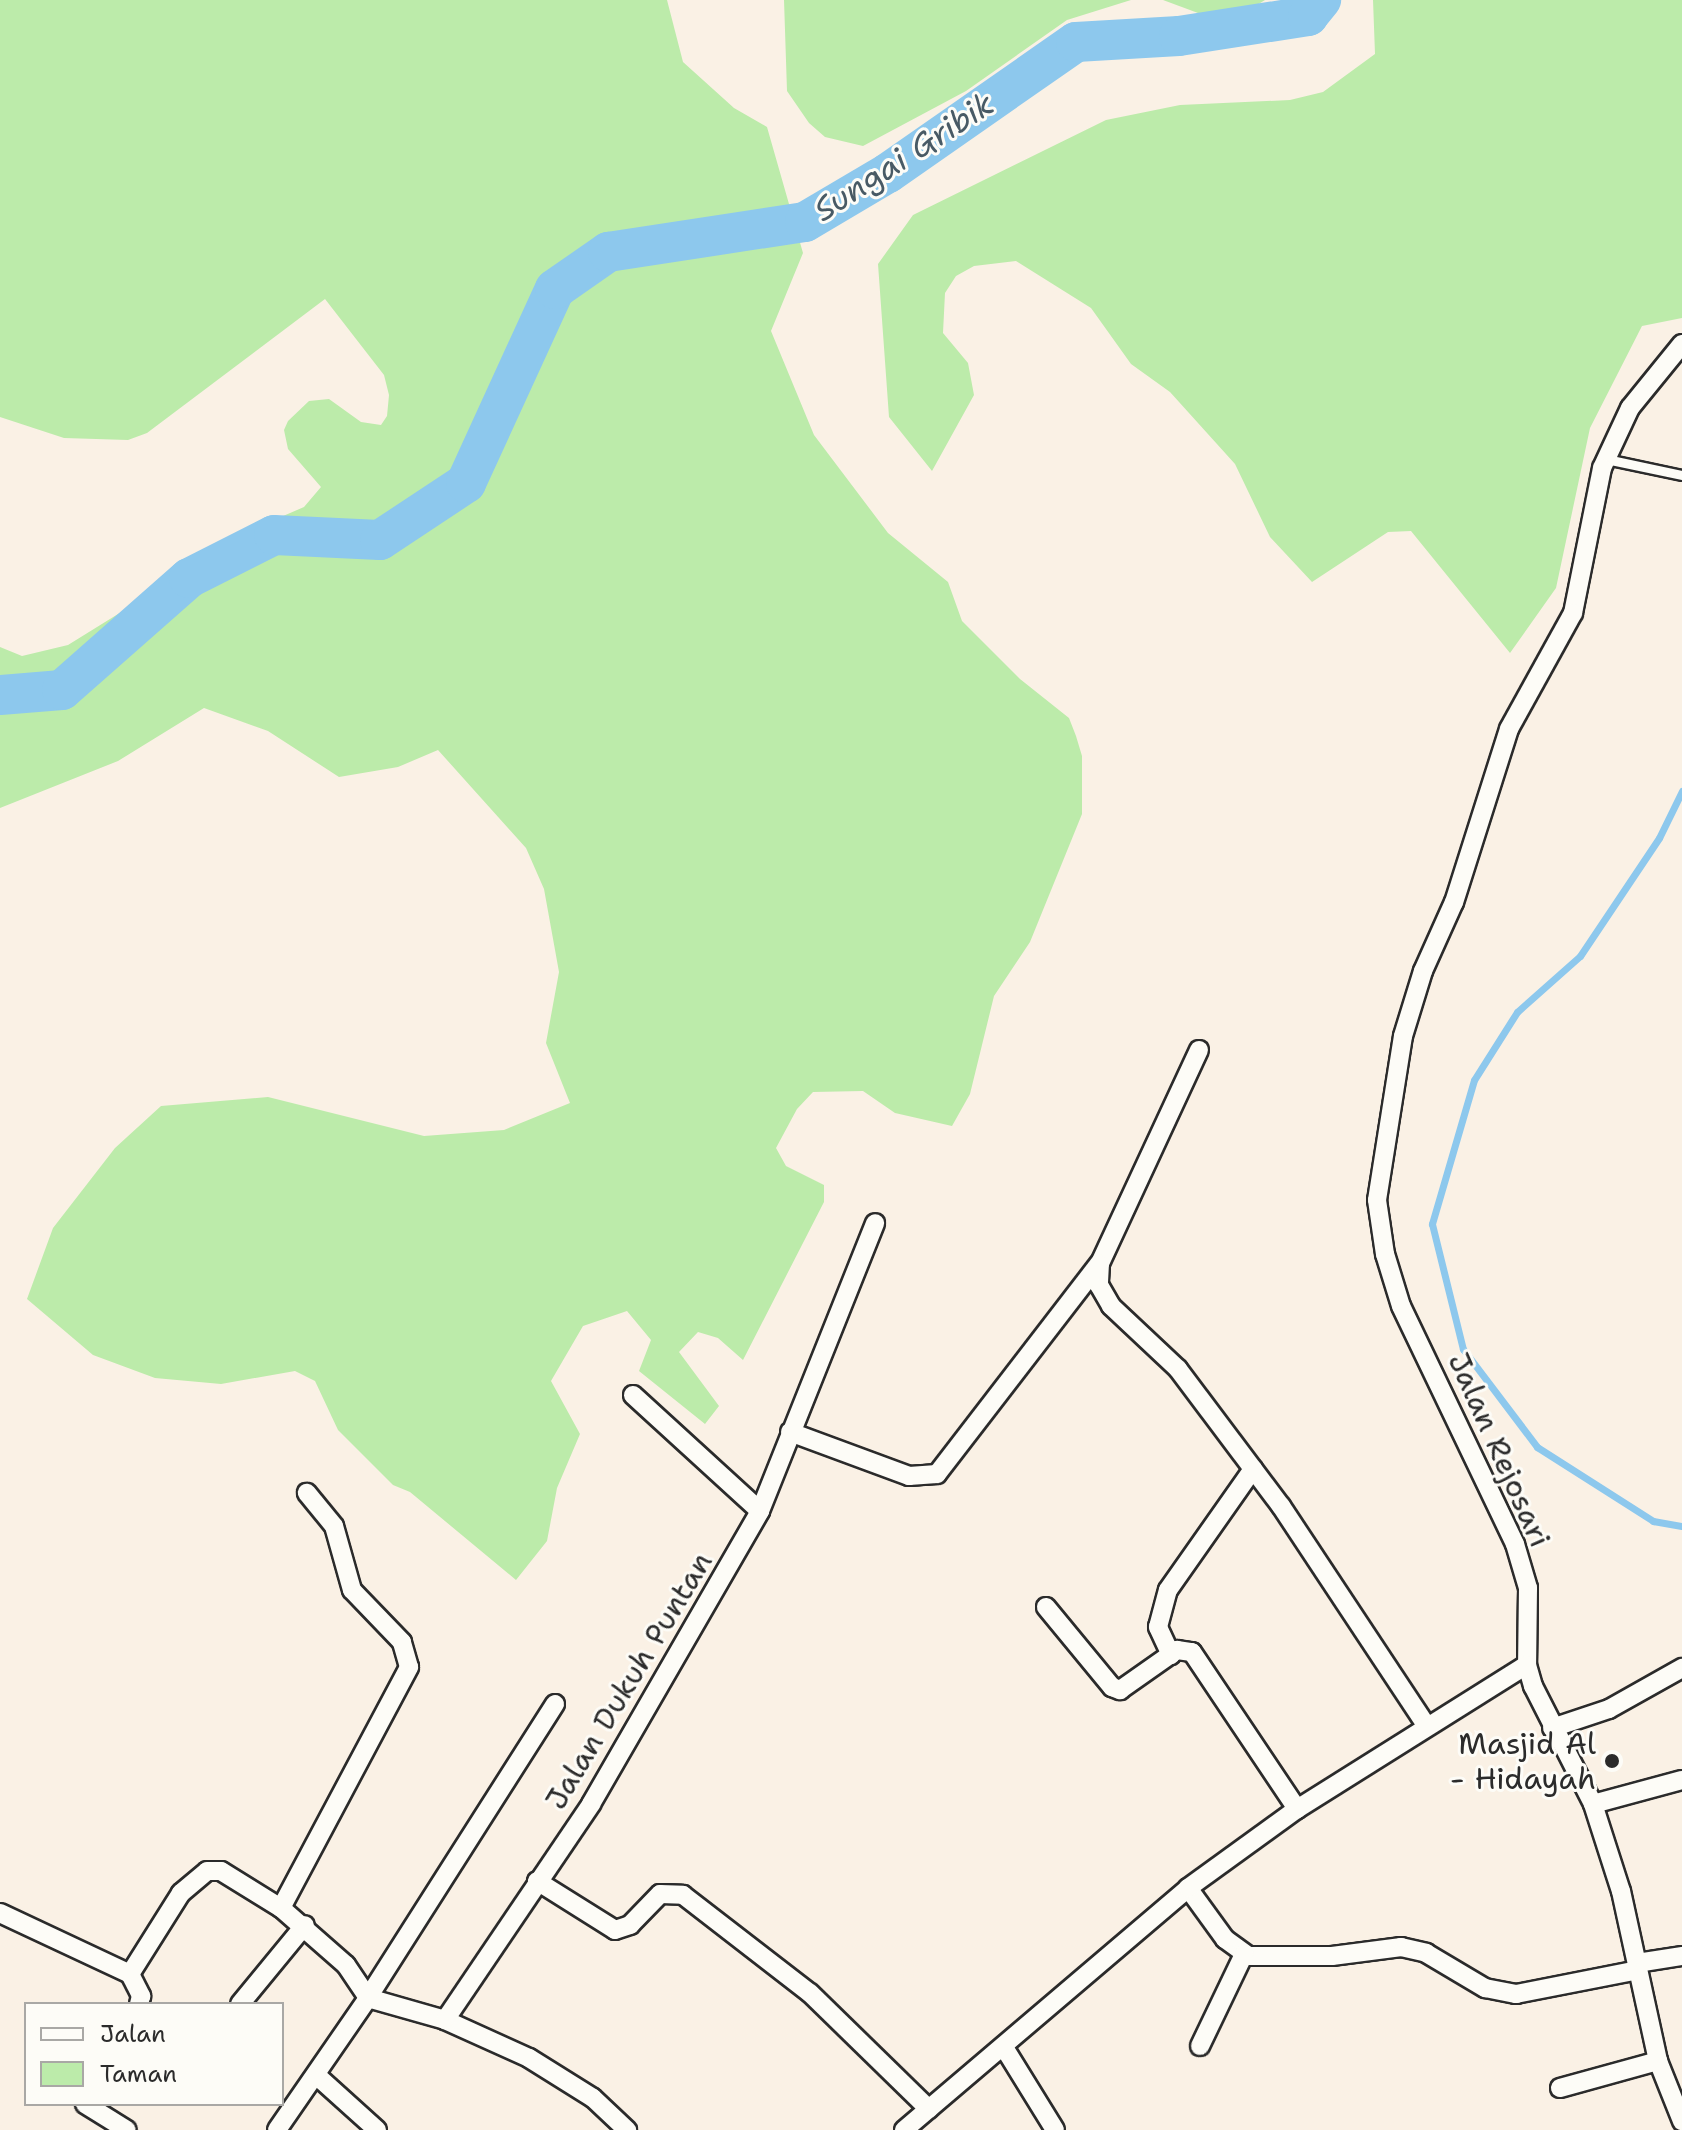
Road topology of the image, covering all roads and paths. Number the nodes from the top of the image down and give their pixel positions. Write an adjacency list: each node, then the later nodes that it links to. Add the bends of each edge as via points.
1 (1682, 344): 2 (street, Jalan Rejosari, via 1630,408)
2 (1606, 459): 3 (lane); 14 (street, Jalan Rejosari, via 1573,613 1509,729 1454,902 1423,971 1403,1036 1377,1200 1385,1254 1401,1306 1515,1544 1528,1588)
3 (1682, 475)
4 (1199, 1050): 6 (street)
5 (875, 1223): 8 (street, Jalan Dukuh Puntan)
6 (1100, 1263): 8 (street, via 937,1474 909,1476); 9 (street, via 1099,1285 1111,1306 1178,1369)
7 (633, 1395): 11 (street)
8 (790, 1432): 11 (street, Jalan Dukuh Puntan)
9 (1253, 1469): 13 (street, via 1168,1590 1158,1627); 17 (street)
10 (307, 1493): 24 (street, via 334,1526 352,1590 402,1642 409,1667)
11 (760, 1511): 22 (street, Jalan Dukuh Puntan, via 591,1804)
12 (1046, 1607): 13 (street, via 1112,1687 1130,1687)
13 (1171, 1655): 21 (street, via 1184,1648 1192,1652)
14 (1527, 1665): 17 (street); 18 (street, Jalan Rejosari)
15 (1682, 1668): 18 (street, via 1609,1709)
16 (555, 1704): 31 (street)
17 (1426, 1725): 21 (street)
18 (1552, 1728): 20 (street, Jalan Rejosari)
19 (1682, 1780): 20 (street)
20 (1593, 1804): 29 (street, Jalan Rejosari)
21 (1297, 1809): 23 (street)
22 (537, 1881): 34 (street, Jalan Dukuh Puntan); 41 (street, via 615,1930 630,1925 660,1894 683,1895 810,1993)
23 (1188, 1888): 27 (street, via 1225,1939); 36 (street)
24 (281, 1908): 26 (street); 30 (street, via 221,1871 207,1871 181,1893)
25 (0, 1913): 30 (street)
26 (305, 1925): 31 (street, via 346,1965); 33 (street)
27 (1244, 1954): 29 (street, via 1332,1956 1401,1947 1426,1953 1485,1988 1516,1994); 35 (street)
28 (1682, 1956): 29 (street)
29 (1638, 1966): 37 (street, Jalan Rejosari)
30 (130, 1974): 32 (street)
31 (368, 1998): 34 (street); 38 (street)
32 (140, 2002)
33 (242, 2002)
34 (445, 2020): 46 (street, via 529,2058 593,2098)
35 (1200, 2046)
36 (1005, 2049): 41 (street); 48 (street)
37 (1658, 2061): 39 (street); 42 (street, Jalan Rejosari)
38 (316, 2075): 44 (street); 45 (street)
39 (1560, 2088)
40 (88, 2106): 43 (street)
41 (929, 2109): 47 (street)
42 (1682, 2121)
43 (127, 2130)
44 (277, 2130)
45 (377, 2130)
46 (627, 2130)
47 (904, 2130)
48 (1055, 2130)

